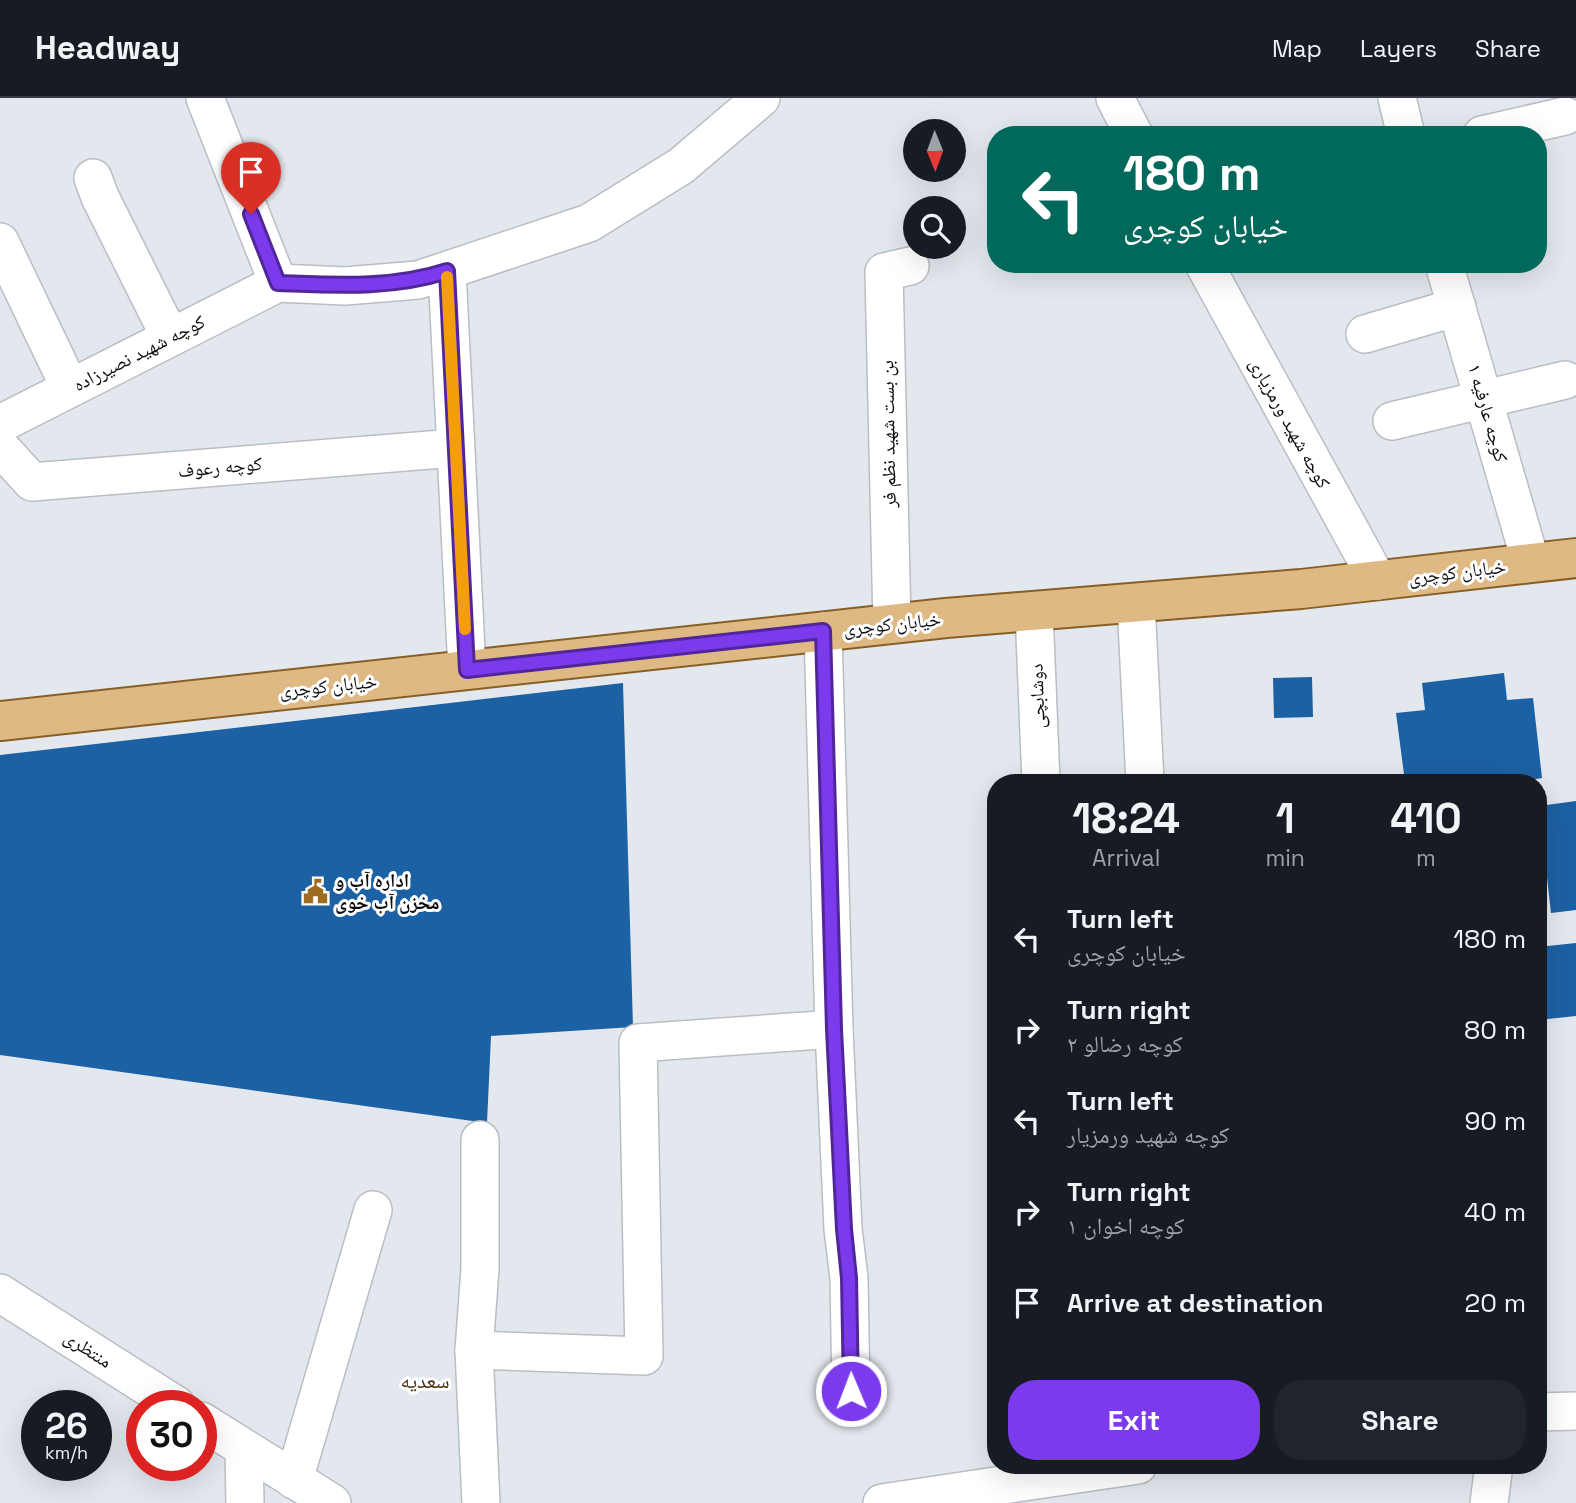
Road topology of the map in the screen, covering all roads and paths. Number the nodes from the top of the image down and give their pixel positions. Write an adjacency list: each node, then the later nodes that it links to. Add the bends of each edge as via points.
1 (205, 98): 15 (street)
2 (1115, 98): 6 (street)
3 (1397, 98): 7 (street)
4 (744, 102): 12 (street, via 681,166 589,223)
5 (1565, 116): 8 (street)
6 (1129, 126)
7 (1404, 126)
8 (1521, 126)
9 (93, 178): 18 (street)
10 (0, 242): 20 (street)
11 (910, 266): 31 (street, بن بست شهید نظم فر, via 884,272)
12 (447, 271): 15 (street, via 418,280 345,286); 25 (street)
13 (1209, 273): 28 (street, کوچه شهید ورمزیاری)
14 (1447, 273): 16 (street, کوچه عارفیه ۱)
15 (278, 283): 18 (street, کوچه شهید نصیرزاده)
16 (1457, 307): 17 (street); 21 (street, کوچه عارفیه ۱)
17 (1365, 334)
18 (170, 337): 20 (street, کوچه شهید نصیرزاده)
19 (1565, 380): 21 (street)
20 (69, 388): 23 (street, کوچه شهید نصیرزاده)
21 (1483, 398): 22 (street); 27 (street, کوچه عارفیه ۱)
22 (1392, 421)
23 (0, 424)
24 (0, 447): 25 (street, کوچه رعوف, via 32,482)
25 (455, 448): 33 (street)
26 (1576, 558): 27 (main road, خیابان کوچری)
27 (1531, 563): 28 (main road, خیابان کوچری)
28 (1378, 581): 29 (main road, خیابان کوچری)
29 (1136, 603): 30 (main road, خیابان کوچری); 36 (street)
30 (1034, 611): 31 (main road, خیابان کوچری); 35 (street, دوشابچی)
31 (892, 624): 32 (main road, خیابان کوچری)
32 (823, 631): 33 (main road, خیابان کوچری); 37 (street)
33 (467, 670): 34 (main road, خیابان کوچری)
34 (0, 721)
35 (1041, 774)
36 (1145, 774)
37 (834, 1029): 41 (street, via 638,1043 644,1356); 43 (street)
38 (480, 1140): 41 (street, via 481,1269)
39 (373, 1210): 50 (street)
40 (0, 1293): 42 (street, منتظری)
41 (474, 1349): 54 (street)
42 (152, 1390)
43 (851, 1391)
44 (1576, 1410): 45 (street)
45 (1547, 1412)
46 (217, 1431): 47 (street)
47 (244, 1449): 50 (street); 52 (street)
48 (1099, 1474): 51 (street)
49 (1493, 1474): 56 (street)
50 (295, 1480): 53 (street)
51 (1069, 1481): 55 (street)
52 (245, 1503)
53 (332, 1503)
54 (481, 1503)
55 (882, 1503)
56 (1489, 1503)

